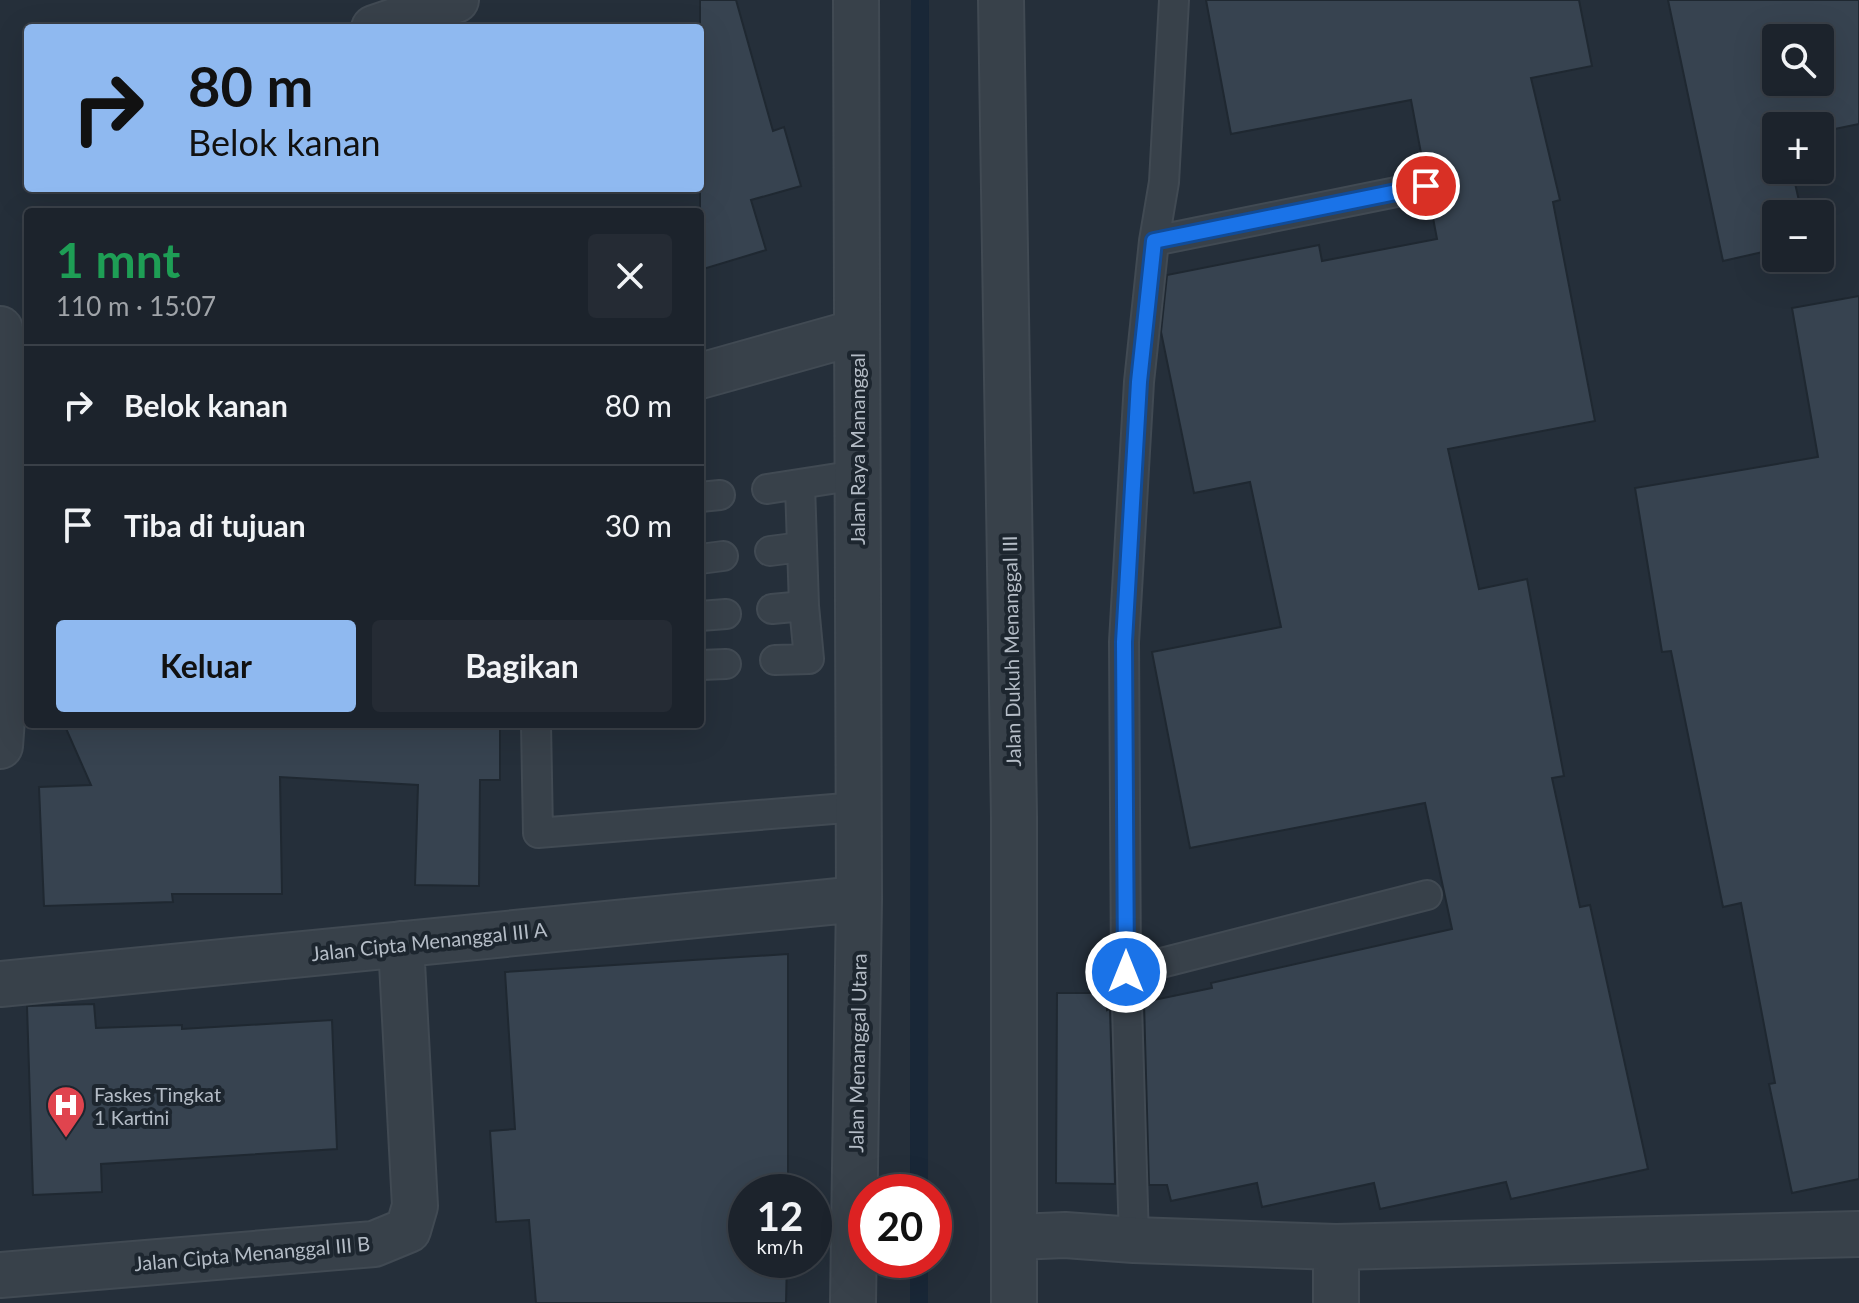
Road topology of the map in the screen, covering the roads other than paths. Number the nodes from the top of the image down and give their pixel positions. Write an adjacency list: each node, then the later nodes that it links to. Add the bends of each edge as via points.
1 (456, 0): 5 (street)
2 (856, 0): 9 (street, Jalan Raya Mananggal)
3 (1001, 0): 29 (street, Jalan Dukuh Menanggal III)
4 (1174, 0): 7 (lane, via 1164,182)
5 (386, 24)
6 (1426, 186): 7 (lane)
7 (1154, 241): 26 (lane, via 1139,382 1124,642)
8 (0, 329): 16 (street)
9 (857, 332): 10 (street); 11 (street, Jalan Raya Mananggal)
10 (704, 375)
11 (857, 475): 12 (lane); 22 (street, Jalan Raya Mananggal)
12 (800, 485): 13 (lane); 14 (lane)
13 (767, 489)
14 (801, 547): 15 (lane); 17 (lane)
15 (770, 551)
16 (21, 566): 21 (street)
17 (804, 606): 18 (lane); 19 (lane, via 809,659)
18 (772, 609)
19 (775, 660)
20 (536, 728): 22 (lane, via 538,833)
21 (0, 746)
22 (858, 807): 24 (street, Jalan Raya Mananggal)
23 (1427, 895): 26 (lane)
24 (859, 899): 25 (street, Jalan Cipta Menanggal III A); 33 (street, Jalan Menanggal Utara)
25 (401, 944): 27 (street, Jalan Cipta Menanggal III A); 32 (street, Jalan Cipta Menanggal III B, via 415,1206 408,1230 374,1244)
26 (1126, 972): 30 (lane)
27 (0, 984)
28 (1859, 1234): 31 (street)
29 (1015, 1237): 30 (street); 34 (street, Jalan Dukuh Menanggal III)
30 (1134, 1240): 31 (street)
31 (1336, 1247): 35 (street)
32 (0, 1275)
33 (853, 1303)
34 (1014, 1303)
35 (1336, 1303)

